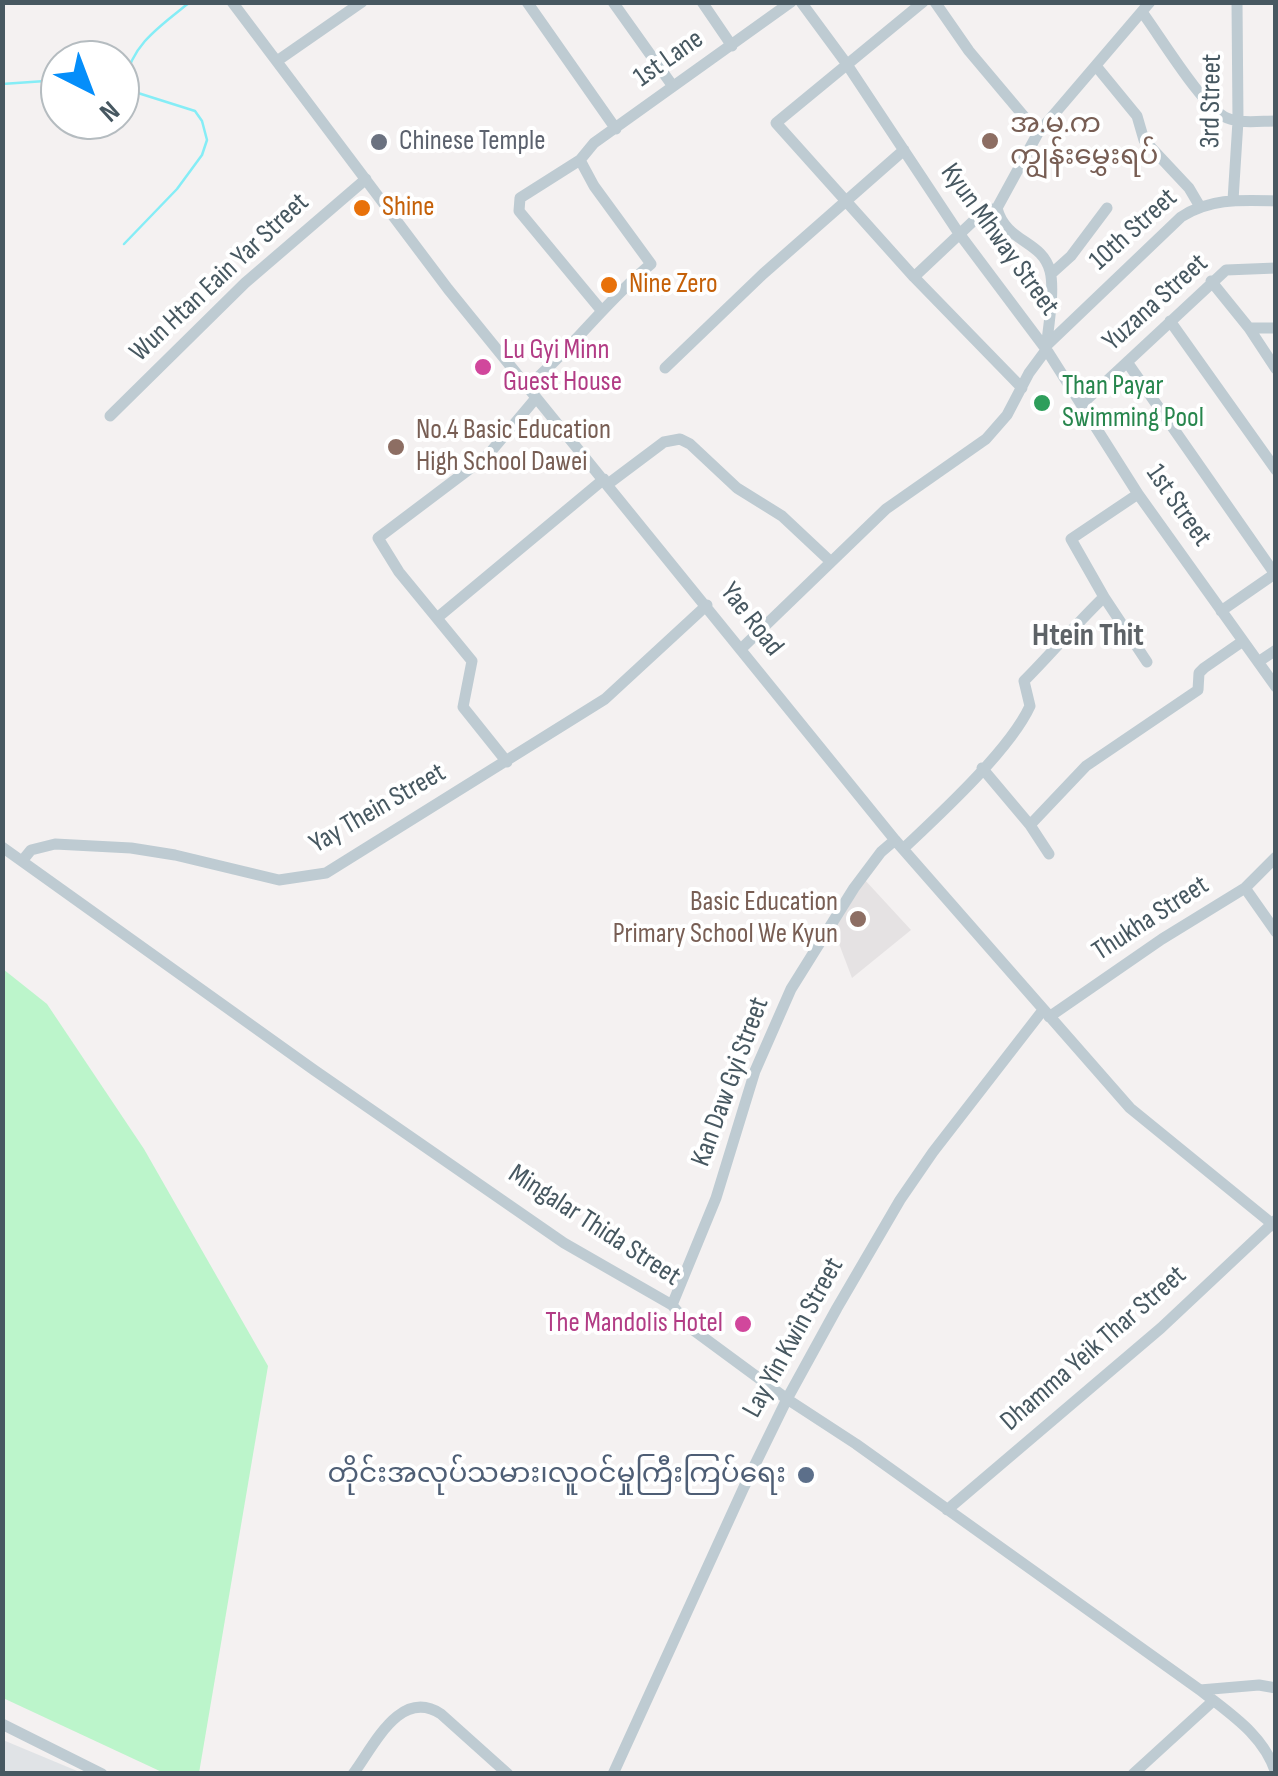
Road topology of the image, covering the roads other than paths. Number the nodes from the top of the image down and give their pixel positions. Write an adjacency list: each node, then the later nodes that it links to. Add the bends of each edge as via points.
1 (232, 2): 13 (street, Yae Road)
2 (362, 2): 13 (street)
3 (526, 2): 19 (street)
4 (612, 2): 16 (street)
5 (702, 2): 12 (street)
6 (791, 2): 12 (street, 1st Lane)
7 (801, 2): 14 (street, Kyun Mhway Street)
8 (923, 2): 14 (street)
9 (935, 2): 20 (street)
10 (1237, 2): 17 (street, 3rd Street)
11 (1146, 7): 15 (street); 17 (street, via 1204,98 1223,117)
12 (732, 46): 16 (street, 1st Lane)
13 (277, 61): 23 (street, Yae Road)
14 (846, 63): 21 (street, Kyun Mhway Street); 24 (street, via 776,123)
15 (1096, 66): 20 (street); 27 (street, via 1138,116 1144,140)
16 (672, 86): 19 (street, 1st Lane)
17 (1238, 121): 18 (street); 25 (street, 3rd Street)
18 (1276, 122)
19 (616, 129): 22 (street, 1st Lane)
20 (1038, 133): 28 (street)
21 (904, 150): 24 (street); 30 (street, Kyun Mhway Street)
22 (580, 160): 35 (street, via 651,264); 35 (street, 1st Lane, via 517,206)
23 (366, 180): 43 (street, Yae Road); 47 (street, Wun Htan Eain Yar Street, via 245,283)
24 (844, 200): 33 (street); 41 (street)
25 (1233, 200): 26 (street, 10th Street); 27 (street, 10th Street)
26 (1276, 201)
27 (1199, 204): 39 (street, 10th Street)
28 (996, 208): 30 (street); 32 (street, via 1001,225 1044,258)
29 (1107, 208): 32 (street)
30 (958, 232): 33 (street); 39 (street, Kyun Mhway Street)
31 (1276, 268): 34 (street, Yuzana Street, via 1226,270)
32 (1052, 274): 39 (street)
33 (914, 277): 44 (street)
34 (1211, 281): 36 (street, Yuzana Street); 37 (street)
35 (601, 310): 43 (street)
36 (1170, 321): 40 (street, Yuzana Street); 48 (street)
37 (1248, 328): 38 (street); 42 (street)
38 (1276, 328)
39 (1046, 347): 44 (street, Kyun Mhway Street); 46 (street, 1st Street)
40 (1127, 362): 46 (street, Yuzana Street); 52 (street)
41 (665, 368)
42 (1276, 369)
43 (527, 387): 45 (street, Yae Road)
44 (1022, 388): 51 (street, Kyun Mhway Street, via 986,439 886,509)
45 (536, 398): 49 (street, Yae Road); 56 (street, via 488,455 378,538)
46 (1082, 404): 50 (street, 1st Street)
47 (110, 416)
48 (1276, 470)
49 (606, 481): 51 (street, via 664,442 680,439); 54 (street, Yae Road); 56 (street)
50 (1138, 494): 53 (street, via 1071,539); 55 (street, 1st Street)
51 (830, 561): 58 (street, Kyun Mhway Street)
52 (1275, 574): 55 (street)
53 (1104, 597): 60 (street); 64 (street, Kan Daw Gyi Street, via 1024,681 1028,711)
54 (707, 605): 58 (street, Yae Road); 63 (street, Yay Thein Street, via 605,699)
55 (1220, 611): 57 (street, 1st Street)
56 (437, 618): 63 (street, via 472,661 463,707)
57 (1242, 641): 61 (street, 1st Street); 65 (street, via 1204,668 1198,690 1086,766)
58 (741, 649): 66 (street, Yae Road)
59 (1276, 650): 61 (street)
60 (1147, 662)
61 (1258, 662): 62 (street, 1st Street)
62 (1276, 686)
63 (507, 762): 70 (street, Yay Thein Street, via 326,873 304,878 279,880 131,848 55,844 31,850)
64 (982, 768): 65 (street); 66 (street, Kan Daw Gyi Street)
65 (1030, 825): 68 (street)
66 (899, 845): 73 (street, Yae Road); 75 (street, Kan Daw Gyi Street, via 881,852 791,988)
67 (2, 847): 70 (street, Mingalar Thida Street)
68 (1049, 854)
69 (1276, 858): 71 (street, Thukha Street)
70 (22, 860): 75 (street, Mingalar Thida Street, via 564,1243)
71 (1245, 888): 72 (street); 73 (street, Thukha Street)
72 (1276, 932)
73 (1046, 1014): 74 (street, Yae Road, via 1130,1108); 76 (street, Lay Yin Kwin Street, via 900,1200)
74 (1274, 1223): 77 (street, Dhamma Yeik Thar Street)
75 (672, 1305): 76 (street, Mingalar Thida Street, via 692,1329)
76 (787, 1398): 77 (street, Mingalar Thida Street); 86 (street, Lay Yin Kwin Street)
77 (947, 1510): 79 (street, Mingalar Thida Street)
78 (1276, 1688): 79 (street)
79 (1200, 1690): 80 (street, Mingalar Thida Street)
80 (1213, 1701): 82 (street, Mingalar Thida Street, via 1269,1751); 87 (street)
81 (2, 1724): 83 (street)
82 (1276, 1772)
83 (102, 1774)
84 (353, 1774): 85 (street, via 398,1715 414,1706 441,1714)
85 (508, 1774)
86 (614, 1774)
87 (1133, 1774)

